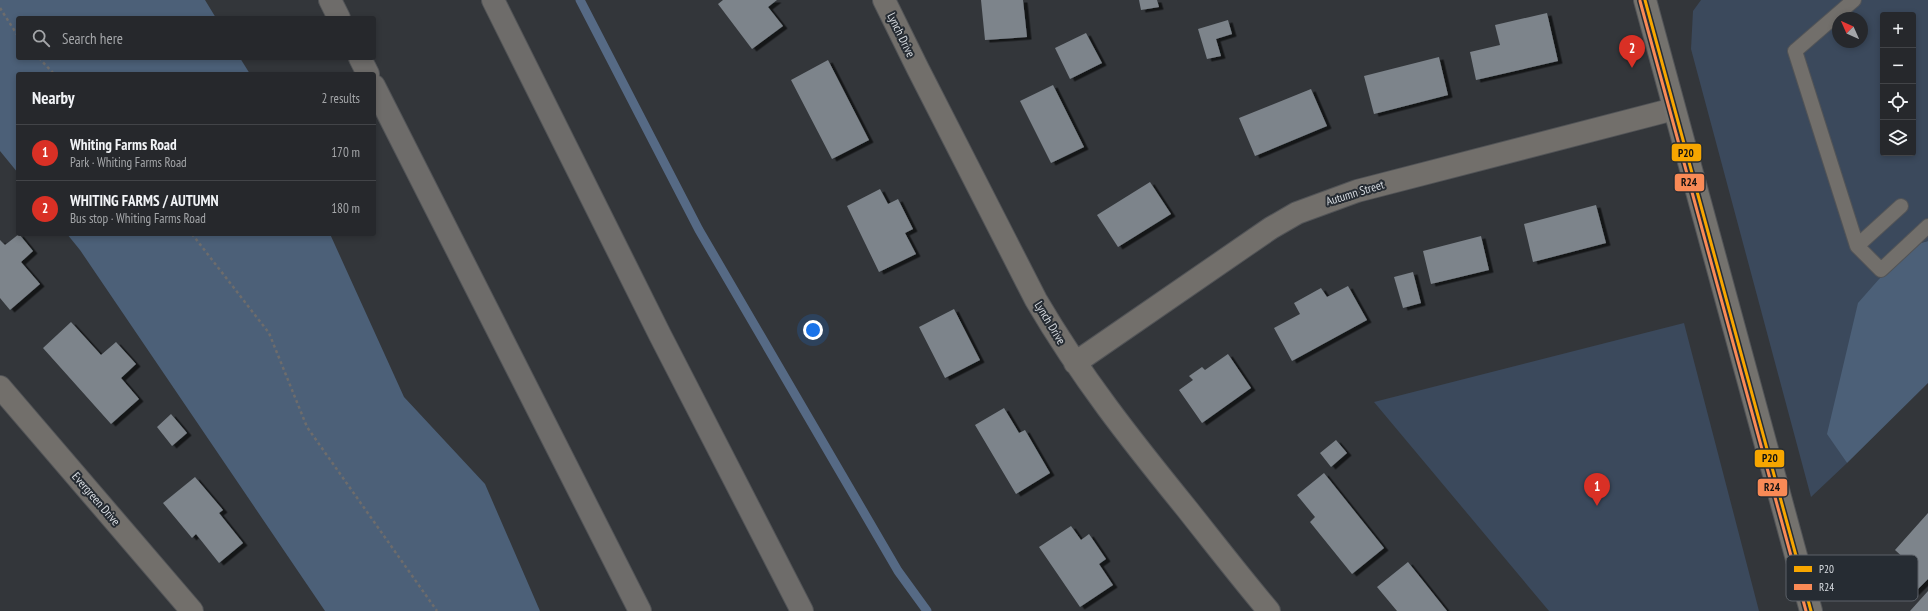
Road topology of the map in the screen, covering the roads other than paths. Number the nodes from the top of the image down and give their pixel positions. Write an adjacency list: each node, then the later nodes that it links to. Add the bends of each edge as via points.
1 (330, 0): 6 (highway)
2 (493, 0): 20 (highway, via 660,335)
3 (884, 0): 14 (street, Lynch Drive, via 1036,300)
4 (1645, 0): 10 (main road)
5 (1854, 0): 13 (lane, via 1796,51)
6 (338, 16)
7 (361, 60): 8 (highway)
8 (367, 72)
9 (376, 90): 19 (highway)
10 (1674, 109): 14 (street, Autumn Street, via 1357,191 1297,213 1271,228); 16 (main road)
11 (1901, 206): 13 (lane)
12 (1928, 226): 13 (lane, via 1881,270)
13 (1857, 246)
14 (1075, 363): 21 (street, Lynch Drive, via 1126,434)
15 (0, 388): 18 (street, Evergreen Drive)
16 (1796, 555)
17 (1808, 601): 22 (main road)
18 (192, 611)
19 (640, 611)
20 (802, 611)
21 (1269, 611)
22 (1811, 611)

